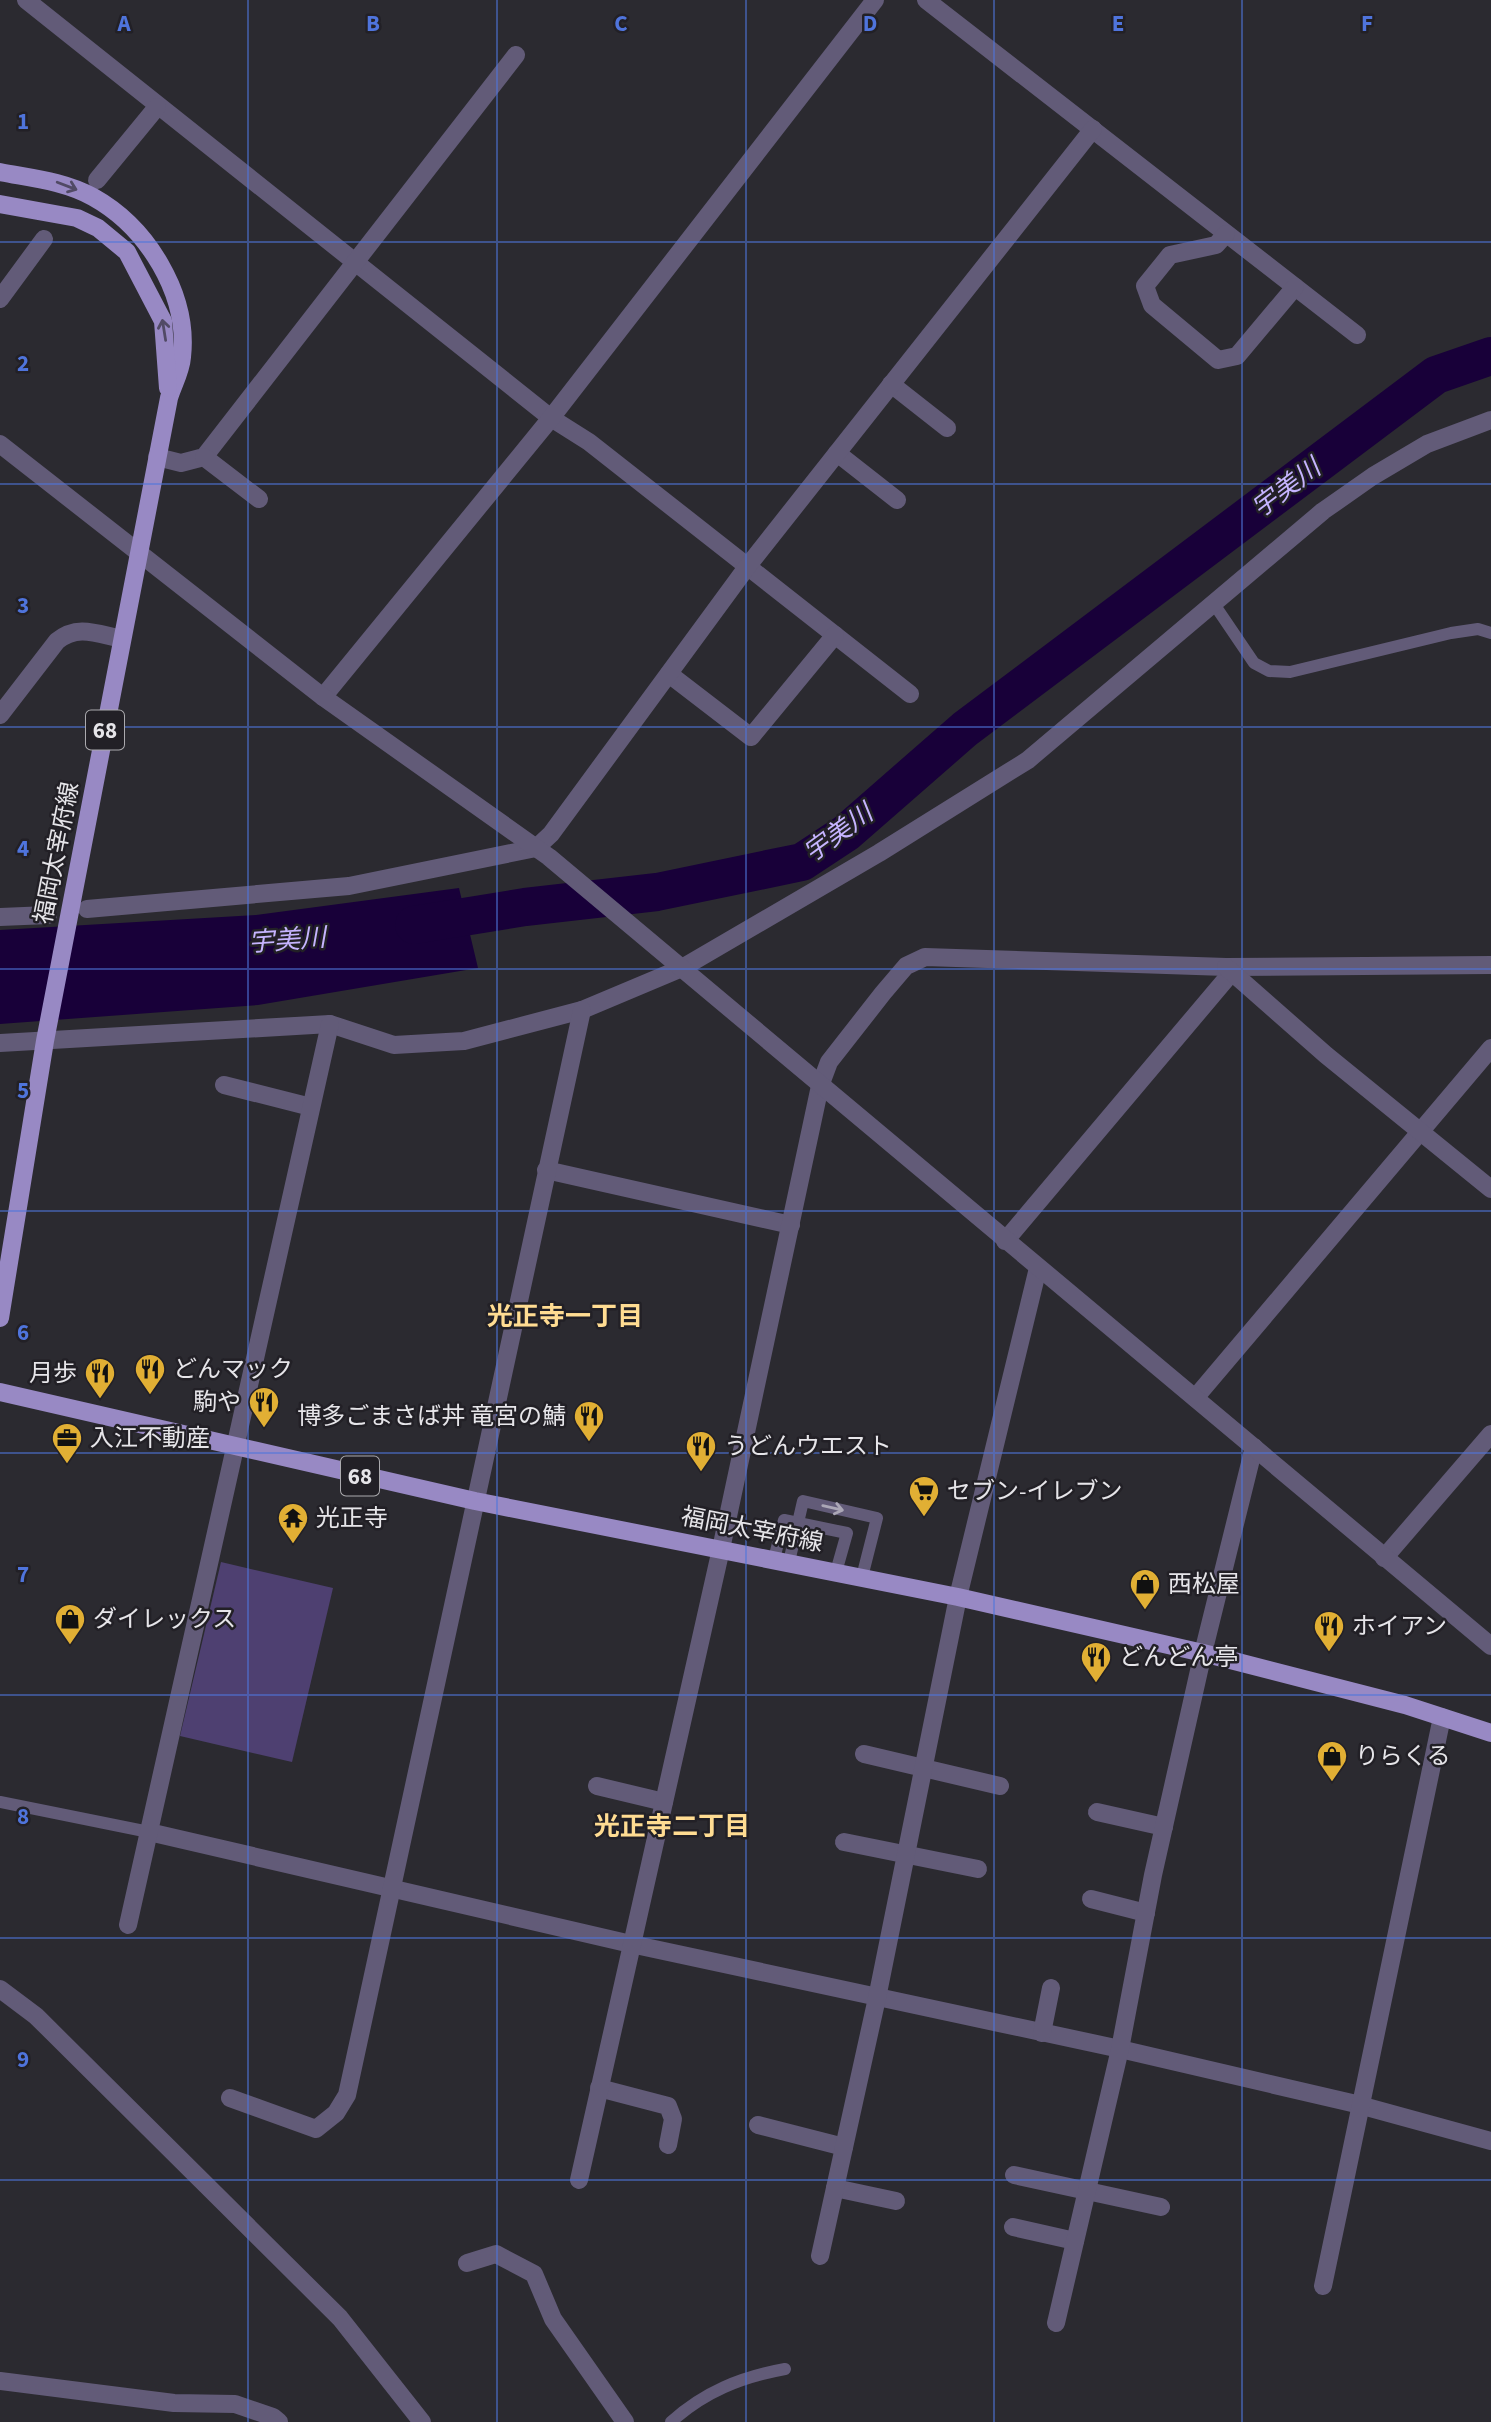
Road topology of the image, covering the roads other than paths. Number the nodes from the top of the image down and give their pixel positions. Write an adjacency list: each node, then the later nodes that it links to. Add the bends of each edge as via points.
1 (26, 0): 5 (street)
2 (875, 0): 18 (street)
3 (926, 0): 6 (street)
4 (516, 55): 12 (street)
5 (157, 107): 8 (street); 12 (street)
6 (1093, 130): 10 (street); 16 (street)
7 (0, 172): 17 (main road, 福岡太宰府線 / 68, one-way to 17, via 59,183 92,196 146,244 169,280 180,317 182,359)
8 (97, 180)
9 (0, 204): 17 (main road, 福岡太宰府線 / 68, one-way to 9, via 163,321 127,252 98,228 76,218)
10 (1226, 234): 13 (street); 13 (street, via 1216,244 1170,255 1145,286 1152,305 1218,360 1237,356)
11 (44, 239): 14 (street)
12 (354, 260): 18 (street); 24 (street)
13 (1295, 287): 15 (street)
14 (0, 299)
15 (1357, 335)
16 (891, 384): 20 (street); 22 (street)
17 (169, 398): 23 (main road, 福岡太宰府線 / 68)
18 (551, 418): 28 (street, via 589,442); 35 (street)
19 (1491, 420): 29 (street, via 1427,444 1373,476 1323,511)
20 (947, 428)
21 (0, 444): 27 (street)
22 (837, 453): 26 (street); 28 (street)
23 (157, 457): 24 (street, via 181,463); 27 (main road, 福岡太宰府線 / 68)
24 (204, 457): 25 (street)
25 (259, 499)
26 (897, 500)
27 (139, 551): 32 (main road, 福岡太宰府線 / 68); 35 (street)
28 (747, 567): 31 (street); 33 (street)
29 (1214, 604): 30 (lane, via 1254,663 1269,671 1290,672 1451,633 1478,629); 42 (street, via 1028,760)
30 (1491, 633)
31 (835, 635): 33 (street, via 751,737); 34 (street)
32 (122, 639): 36 (street, via 79,629 68,633); 38 (main road, 福岡太宰府線 / 68)
33 (669, 674): 37 (street, via 551,834)
34 (910, 694)
35 (323, 697): 37 (street)
36 (0, 715)
37 (542, 853): 38 (street, via 349,886); 42 (street)
38 (79, 909): 46 (main road, 福岡太宰府線 / 68)
39 (48, 915): 40 (street)
40 (0, 917)
41 (1491, 965): 43 (street)
42 (682, 968): 44 (street); 50 (street)
43 (1229, 970): 50 (street, via 925,957 906,966 891,984 829,1062); 52 (street); 56 (street)
44 (582, 1010): 45 (street, via 464,1041 394,1045); 53 (street)
45 (330, 1024): 46 (street); 51 (street)
46 (46, 1041): 47 (street); 58 (main road, 福岡太宰府線 / 68)
47 (0, 1043)
48 (1491, 1048): 52 (street)
49 (224, 1086): 51 (street)
50 (820, 1086): 55 (street); 56 (street)
51 (311, 1107): 62 (street)
52 (1422, 1132): 54 (street); 60 (street)
53 (546, 1170): 55 (street); 64 (street)
54 (1491, 1189)
55 (790, 1225): 66 (street)
56 (1005, 1241): 57 (street)
57 (1038, 1268): 60 (street); 71 (street)
58 (0, 1318)
59 (0, 1392): 62 (main road, 福岡太宰府線 / 68)
60 (1195, 1398): 63 (street)
61 (1491, 1434): 67 (street)
62 (233, 1447): 64 (main road, 福岡太宰府線 / 68); 84 (street)
63 (1254, 1447): 67 (street); 73 (street)
64 (475, 1502): 66 (main road, 福岡太宰府線 / 68); 88 (street)
65 (798, 1524): 68 (lane); 69 (lane, via 848,1533); 70 (lane, one-way to 70, via 803,1501 877,1518)
66 (721, 1549): 68 (main road, 福岡太宰府線 / 68); 80 (street)
67 (1384, 1558): 72 (street)
68 (782, 1561): 69 (main road, 福岡太宰府線 / 68)
69 (836, 1572): 70 (main road, 福岡太宰府線 / 68)
70 (862, 1577): 71 (main road, 福岡太宰府線 / 68)
71 (958, 1597): 73 (main road, 福岡太宰府線 / 68); 77 (street)
72 (1491, 1646)
73 (1203, 1653): 74 (main road, 福岡太宰府線 / 68); 83 (street)
74 (1442, 1717): 75 (main road, 福岡太宰府線 / 68); 100 (street)
75 (1491, 1733)
76 (864, 1754): 77 (street)
77 (923, 1767): 79 (street); 86 (street)
78 (597, 1786): 80 (street)
79 (1000, 1786)
80 (664, 1801): 92 (street)
81 (0, 1802): 84 (lane)
82 (1097, 1812): 83 (street)
83 (1164, 1827): 90 (street)
84 (149, 1832): 88 (street); 91 (street)
85 (844, 1842): 86 (street)
86 (906, 1854): 87 (street); 95 (street)
87 (978, 1869)
88 (391, 1888): 92 (street); 99 (street, via 348,2095 336,2113 316,2129)
89 (1091, 1899): 90 (street)
90 (1146, 1913): 97 (street)
91 (128, 1925)
92 (631, 1944): 95 (street); 98 (street)
93 (1051, 1988): 96 (street)
94 (0, 1989): 120 (street, via 36,2016 340,2318)
95 (877, 1998): 96 (street); 104 (street)
96 (1042, 2033): 97 (street)
97 (1120, 2049): 100 (street); 108 (street)
98 (599, 2088): 103 (street, via 668,2106 673,2119); 106 (street)
99 (230, 2098)
100 (1362, 2105): 102 (street); 115 (street)
101 (758, 2125): 104 (street)
102 (1491, 2141)
103 (668, 2145)
104 (844, 2147): 107 (street)
105 (1014, 2175): 108 (street)
106 (579, 2180)
107 (835, 2188): 109 (street); 113 (street)
108 (1087, 2191): 110 (street); 112 (street)
109 (896, 2202)
110 (1161, 2207)
111 (1013, 2227): 112 (street)
112 (1075, 2241): 116 (street)
113 (820, 2256)
114 (467, 2263): 121 (street, via 496,2254 534,2274 553,2319)
115 (1323, 2286)
116 (1056, 2323)
117 (785, 2369): 122 (lane, via 727,2384)
118 (0, 2381): 119 (street, via 174,2403 235,2404)
119 (279, 2422)
120 (422, 2422)
121 (625, 2422)
122 (670, 2422)

